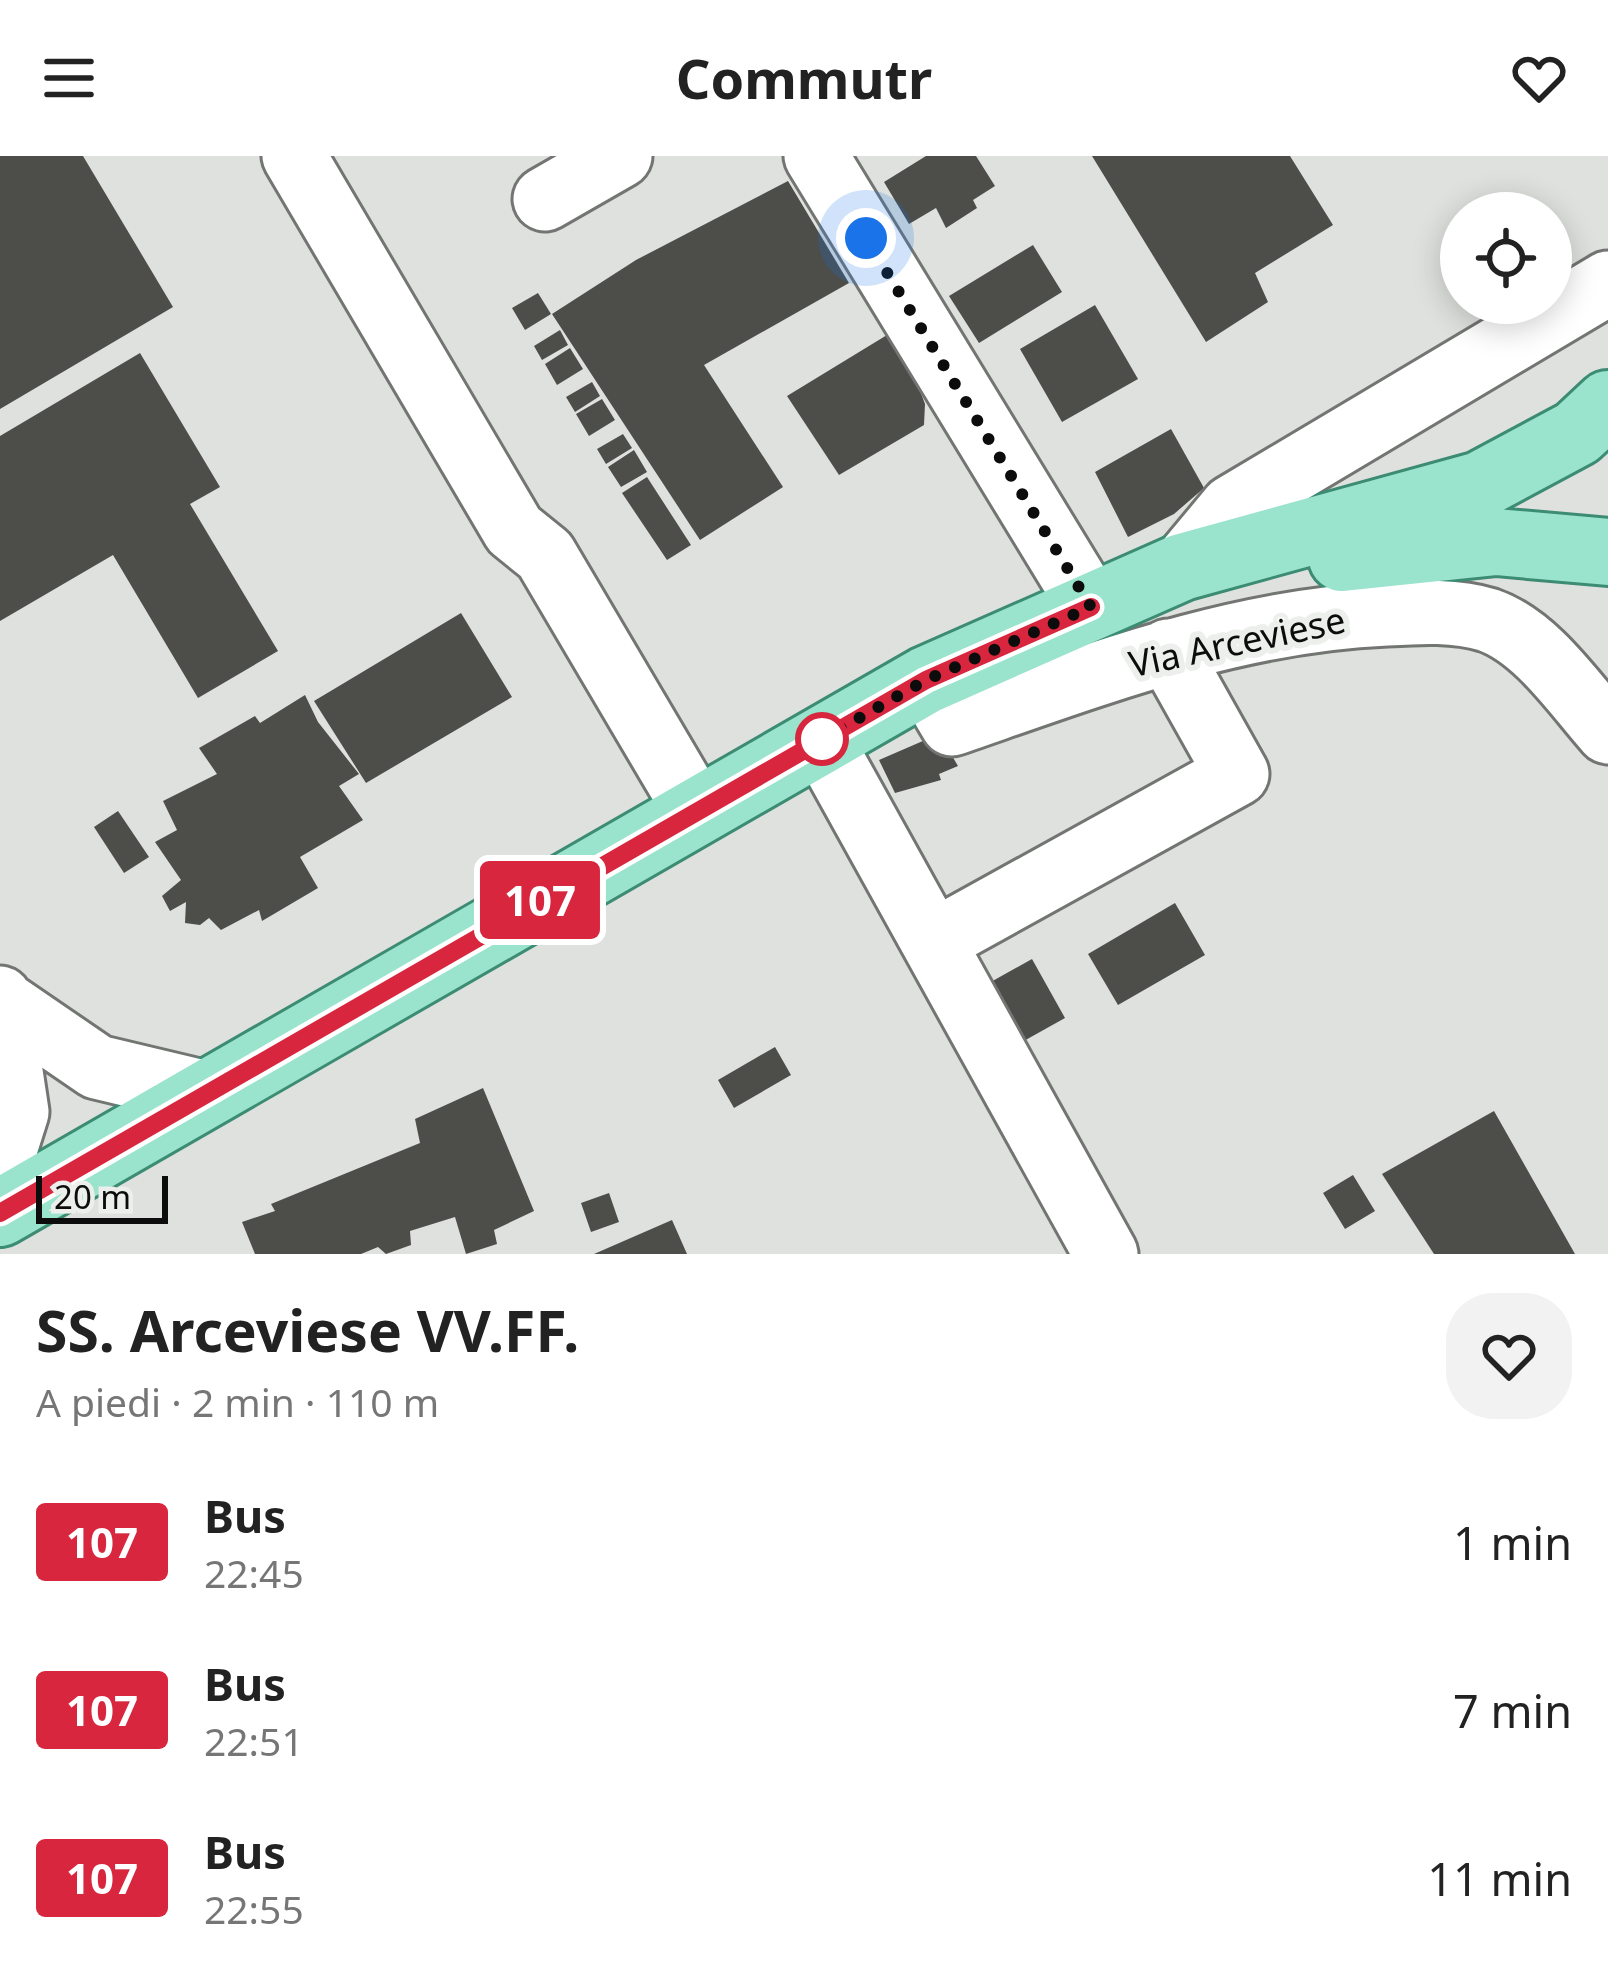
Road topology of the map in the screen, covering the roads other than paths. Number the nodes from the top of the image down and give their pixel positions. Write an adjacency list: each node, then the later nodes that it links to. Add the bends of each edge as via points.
1 (294, 156): 17 (street, via 514,530 545,554)
2 (620, 156): 4 (street)
3 (816, 156): 11 (street)
4 (545, 200)
5 (1608, 284): 7 (street)
6 (1608, 404): 8 (main road, via 1577,434)
7 (1339, 445): 8 (street); 10 (street, via 1232,507)
8 (1395, 531): 9 (main road); 10 (main road); 11 (main road, via 1294,564)
9 (1608, 552)
10 (1182, 567): 11 (main road)
11 (1091, 607): 13 (main road)
12 (1168, 651): 13 (street, Via Arceviese, via 952,724); 14 (street, Via Arceviese, via 1294,622 1462,615 1514,634); 18 (street, via 1237,774)
13 (926, 680): 16 (main road)
14 (1587, 687): 15 (street, Via Arceviese)
15 (1608, 732)
16 (821, 740): 17 (main road); 18 (street)
17 (696, 811): 20 (main road)
18 (933, 942): 23 (street)
19 (1, 1000): 20 (street, via 97,1067); 21 (street, via 17,1112)
20 (202, 1092): 22 (main road)
21 (0, 1166)
22 (0, 1213)
23 (1106, 1254)

